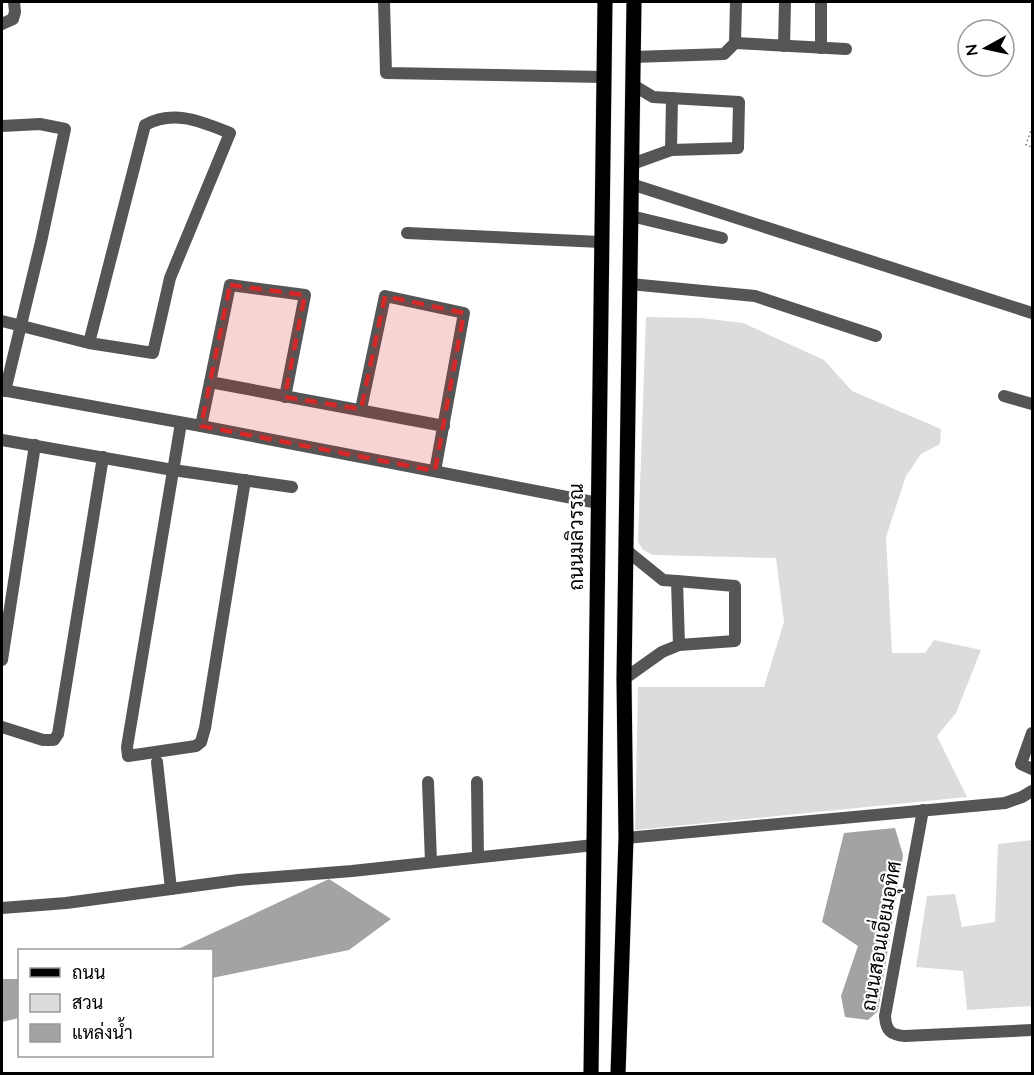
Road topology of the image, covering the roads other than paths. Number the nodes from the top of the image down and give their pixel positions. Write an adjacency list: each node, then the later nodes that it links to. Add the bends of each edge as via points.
1 (14, 2): 8 (street, via 13,19)
2 (384, 2): 14 (street, via 386,73)
3 (605, 2): 14 (main road, ถนนมลิวรรณ)
4 (634, 2): 13 (main road)
5 (736, 2): 9 (street)
6 (785, 2): 10 (street)
7 (821, 2): 11 (street)
8 (2, 24)
9 (735, 43): 10 (street); 13 (street, via 724,54)
10 (784, 46): 11 (street)
11 (821, 48): 12 (street)
12 (846, 49)
13 (633, 57): 15 (main road)
14 (604, 77): 24 (main road, ถนนมลิวรรณ)
15 (633, 85): 16 (street, via 653,97); 19 (main road)
16 (672, 98): 18 (street); 18 (street, via 739,102 738,148)
17 (2, 126): 28 (street, via 40,124 65,129)
18 (671, 150): 19 (street)
19 (632, 164): 20 (main road)
20 (631, 184): 21 (main road); 26 (street)
21 (631, 216): 23 (street); 25 (main road)
22 (407, 233): 24 (street)
23 (722, 238)
24 (601, 242): 47 (main road, ถนนมลิวรรณ)
25 (630, 284): 29 (street, via 755,296); 48 (main road)
26 (1032, 313)
27 (2, 321): 28 (street)
28 (21, 325): 30 (street); 32 (street)
29 (876, 336)
30 (89, 343): 30 (street, via 153,353 170,278 230,133 184,117 156,119 145,125)
31 (210, 382): 34 (street); 34 (street, via 230,285 305,295); 38 (street)
32 (3, 390): 37 (street)
33 (1004, 396): 35 (street)
34 (285, 397): 36 (street)
35 (1032, 404)
36 (361, 409): 39 (street); 39 (street, via 385,296 465,313)
37 (181, 423): 38 (street); 43 (street)
38 (201, 426): 44 (street)
39 (444, 426): 44 (street)
40 (2, 440): 41 (street)
41 (35, 446): 42 (street); 51 (street)
42 (103, 457): 43 (street); 53 (street, via 58,734 54,740 43,740)
43 (173, 470): 45 (street); 45 (street, via 128,756 201,742)
44 (435, 471): 47 (street)
45 (244, 480): 46 (street)
46 (292, 487)
47 (598, 503): 62 (main road, ถนนมลิวรรณ)
48 (626, 550): 49 (street, via 663,580); 52 (main road)
49 (677, 581): 50 (street); 50 (street, via 735,586 735,641)
50 (679, 645): 52 (street)
51 (2, 660)
52 (624, 679): 61 (main road)
53 (2, 727)
54 (1032, 733): 56 (street, via 1021,764)
55 (157, 762): 65 (street)
56 (1032, 769)
57 (428, 782): 64 (street)
58 (477, 782): 63 (street)
59 (1032, 791): 60 (street, via 1005,803)
60 (923, 810): 61 (street); 67 (street, ถนนสอนเอี่ยมอุทิศ, via 886,1026 895,1035 906,1036)
61 (626, 838): 69 (main road)
62 (594, 845): 63 (street); 68 (main road, ถนนมลิวรรณ)
63 (478, 857): 64 (street)
64 (431, 862): 65 (street)
65 (171, 889): 66 (street)
66 (2, 908)
67 (1032, 1030)
68 (591, 1074)
69 (618, 1074)

